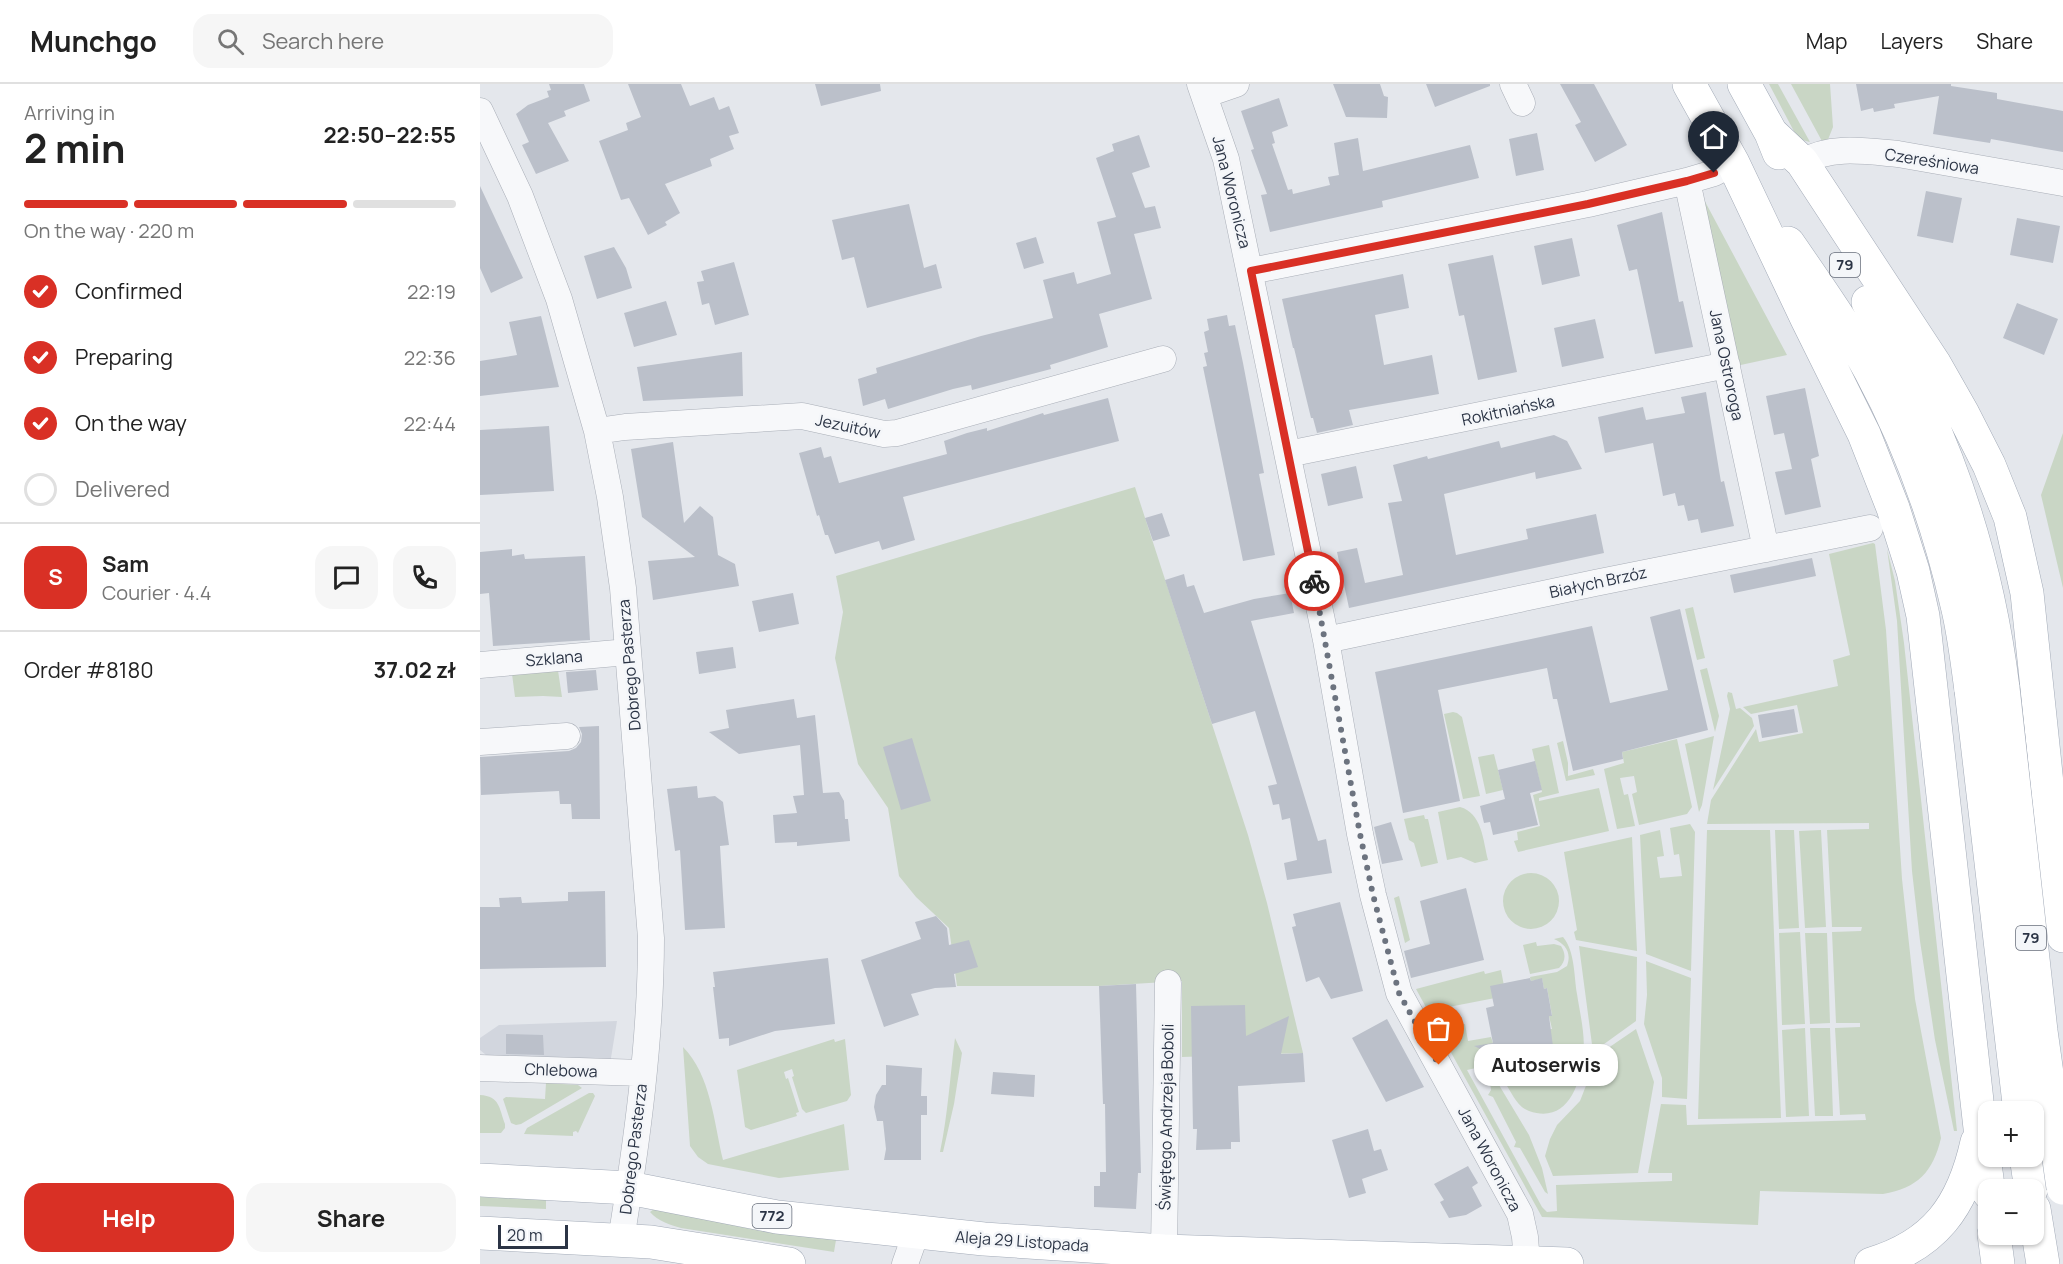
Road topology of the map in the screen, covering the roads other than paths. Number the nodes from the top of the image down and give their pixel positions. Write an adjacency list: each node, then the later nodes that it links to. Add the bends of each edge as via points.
1 (1236, 84): 4 (street)
2 (1689, 84): 8 (main road, 79)
3 (1744, 84): 6 (main road, 79)
4 (1202, 90): 11 (street, Jana Woronicza, via 1227,159)
5 (480, 111): 14 (street, Dobrego Pasterza, via 520,196 559,299)
6 (1771, 133): 7 (main road); 21 (main road, 79, via 1785,170 1886,330 1933,424 1961,498 1994,628)
7 (1802, 162): 10 (street, Czereśniowa, via 1824,152 1898,154); 24 (main road, via 1934,363 1989,465 2010,517 2027,593)
8 (1733, 163): 9 (street); 21 (main road, 79, via 1830,303 1893,416 1923,487); 29 (main road, via 1864,434 1913,571 1923,616)
9 (1687, 181): 11 (street); 13 (street, Jana Ostroroga)
10 (2063, 183)
11 (1251, 271): 15 (street, Jana Woronicza)
12 (1163, 358): 14 (street, Jezuitów, via 897,433 874,432 802,416)
13 (1727, 365): 15 (street, Rokitniańska); 17 (street, Jana Ostroroga)
14 (597, 431): 19 (street, Dobrego Pasterza, via 623,588)
15 (1288, 454): 18 (street, Jana Woronicza)
16 (1870, 528): 17 (street, Białych Brzóz)
17 (1766, 549): 18 (street, Białych Brzóz)
18 (1326, 640): 45 (street, Jana Woronicza, via 1360,834 1399,993 1520,1214)
19 (628, 652): 20 (street, Szklana); 28 (street, Dobrego Pasterza, via 651,938)
20 (480, 665)
21 (1987, 689): 30 (main road, 79, bridge); 35 (main road, 79, bridge)
22 (567, 736): 23 (street)
23 (480, 742)
24 (2063, 936)
25 (1168, 983): 41 (street, Świętego Andrzeja Boboli)
26 (480, 1068): 28 (street, Chlebowa)
27 (2063, 1068): 29 (main road)
28 (643, 1073): 34 (street, Dobrego Pasterza)
29 (1974, 1079): 31 (main road)
30 (2019, 1101)
31 (1978, 1112)
32 (1978, 1136): 47 (main road, via 1966,1181 1942,1222 1916,1245)
33 (480, 1180): 34 (main road, Aleja 29 Listopada / 772)
34 (629, 1188): 37 (main road, Aleja 29 Listopada / 772, via 777,1217); 38 (street, Dobrego Pasterza)
35 (2063, 1188)
36 (480, 1233): 38 (main road)
37 (916, 1233): 41 (main road, Aleja 29 Listopada / 772); 43 (street); 44 (street)
38 (621, 1240): 42 (main road, via 680,1245)
39 (1995, 1245): 48 (main road)
40 (2040, 1245): 49 (main road)
41 (1164, 1251): 45 (main road, Aleja 29 Listopada / 772)
42 (789, 1264)
43 (905, 1264)
44 (925, 1264)
45 (1527, 1264): 46 (main road, Aleja 29 Listopada / 772)
46 (1567, 1264)
47 (1871, 1264)
48 (1998, 1264)
49 (2043, 1264)

